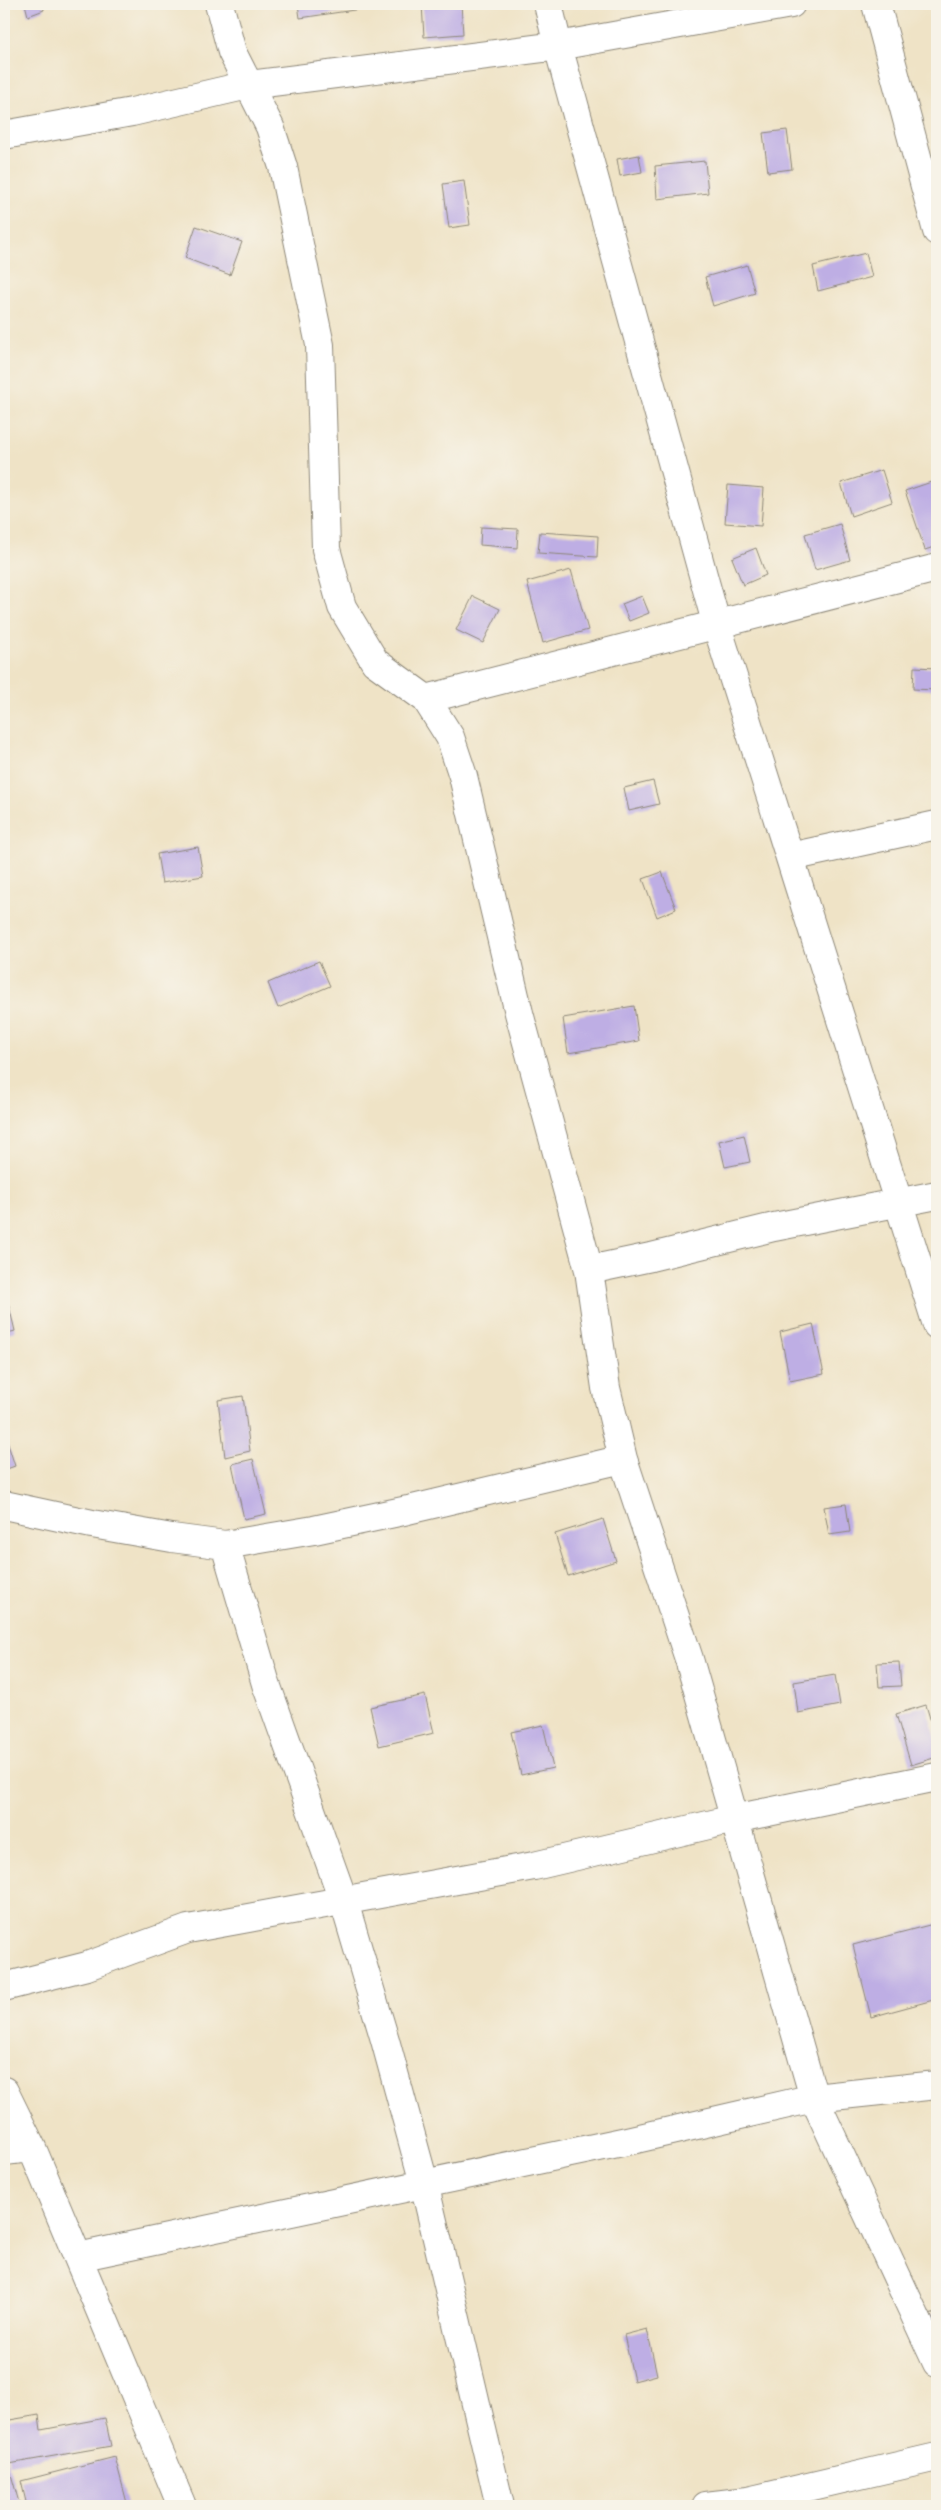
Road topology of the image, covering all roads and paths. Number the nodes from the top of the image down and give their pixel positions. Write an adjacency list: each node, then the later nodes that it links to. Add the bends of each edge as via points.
1 (219, 4): 6 (street, via 232,52)
2 (548, 4): 5 (street)
3 (791, 4): 5 (street)
4 (876, 4): 8 (street)
5 (558, 46): 6 (street); 10 (street)
6 (248, 85): 7 (street, via 132,112); 11 (street, via 270,127 283,167 320,344 326,549 342,607 375,662)
7 (4, 134)
8 (937, 231)
9 (937, 568): 10 (street)
10 (717, 626): 11 (street); 13 (street)
11 (426, 699): 16 (street, via 450,737 463,776 519,1013)
12 (937, 825): 13 (street)
13 (790, 857): 15 (street)
14 (937, 1195): 15 (street)
15 (899, 1202): 16 (street); 17 (street)
16 (589, 1270): 18 (street, via 606,1388)
17 (937, 1325)
18 (623, 1459): 20 (street, via 408,1510); 22 (street, via 689,1659)
19 (4, 1505): 20 (street, via 118,1529)
20 (225, 1545): 23 (street, via 266,1684)
21 (937, 1777): 22 (street)
22 (734, 1819): 23 (street, via 534,1866); 27 (street)
23 (344, 1902): 24 (street, via 188,1930 88,1966); 30 (street)
24 (4, 1987)
25 (937, 2085): 27 (street)
26 (4, 2091): 28 (street)
27 (814, 2098): 30 (street); 32 (street)
28 (32, 2148): 29 (street); 31 (street)
29 (4, 2151)
30 (424, 2183): 31 (street); 35 (street)
31 (78, 2257): 34 (street)
32 (937, 2363)
33 (937, 2457): 36 (street, via 748,2501)
34 (182, 2506)
35 (500, 2506)
36 (706, 2506)

